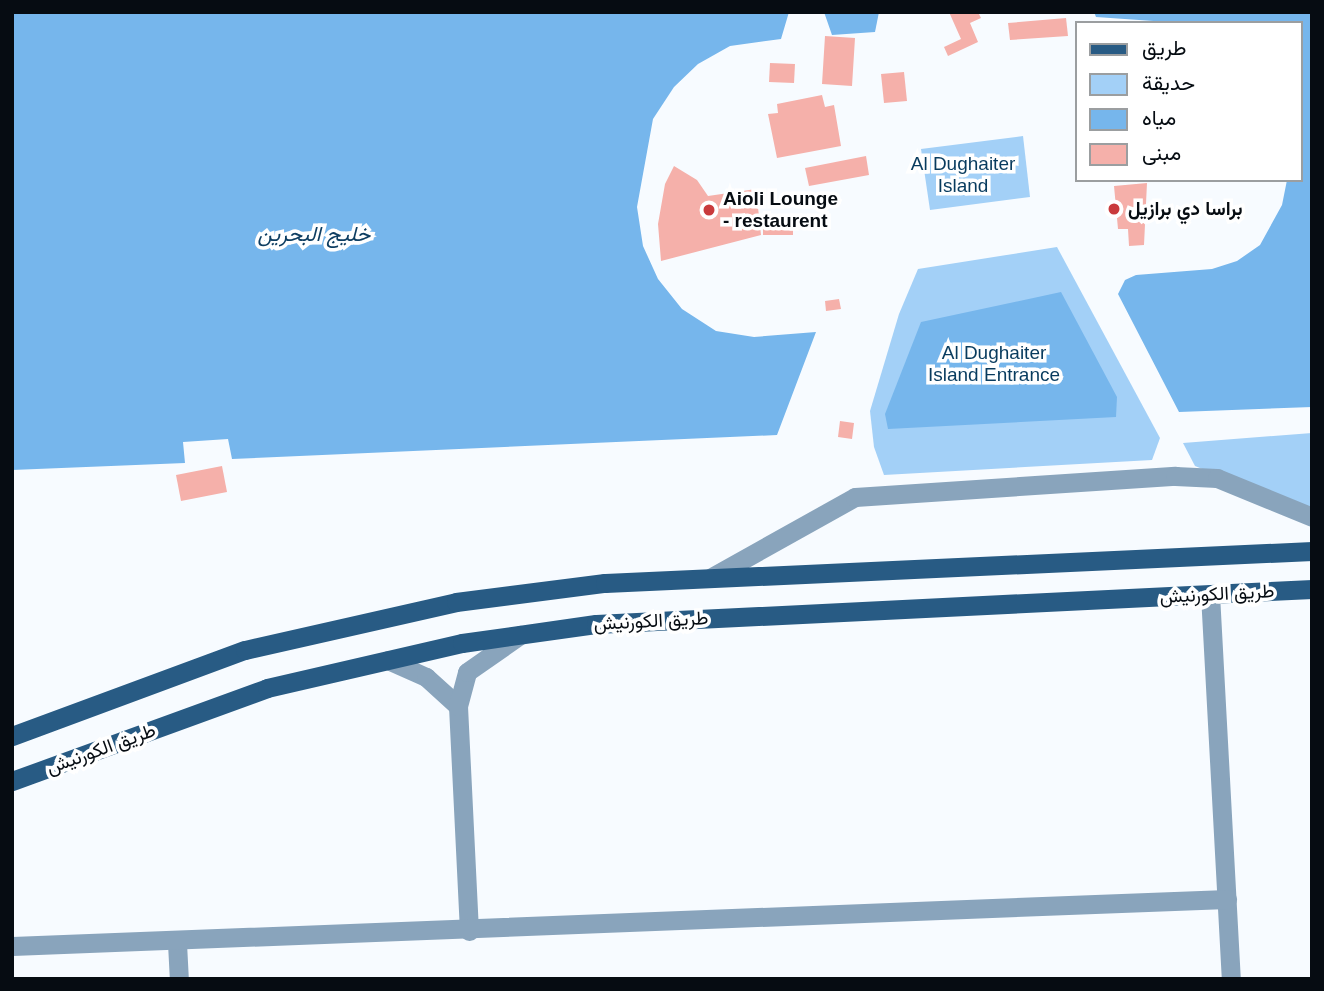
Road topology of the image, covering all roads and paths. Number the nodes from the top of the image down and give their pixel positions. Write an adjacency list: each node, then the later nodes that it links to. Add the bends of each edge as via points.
1 (1312, 517): 3 (street, via 1217,478 1175,476 855,497)
2 (1312, 551): 3 (main road, طريق الكورنيش)
3 (710, 578): 9 (main road, طريق الكورنيش, via 606,583 456,602 245,650)
4 (1312, 589): 5 (main road, طريق الكورنيش)
5 (1210, 594): 6 (main road, طريق الكورنيش, via 596,624); 11 (street)
6 (520, 635): 7 (main road, طريق الكورنيش); 8 (street, via 467,672)
7 (388, 660): 8 (street, via 426,677); 10 (main road, طريق الكورنيش, via 267,688)
8 (458, 706): 12 (street)
9 (12, 736)
10 (12, 781)
11 (1227, 899): 12 (street); 16 (street)
12 (469, 931): 13 (street)
13 (177, 943): 14 (street); 15 (street)
14 (12, 946)
15 (179, 979)
16 (1231, 979)

